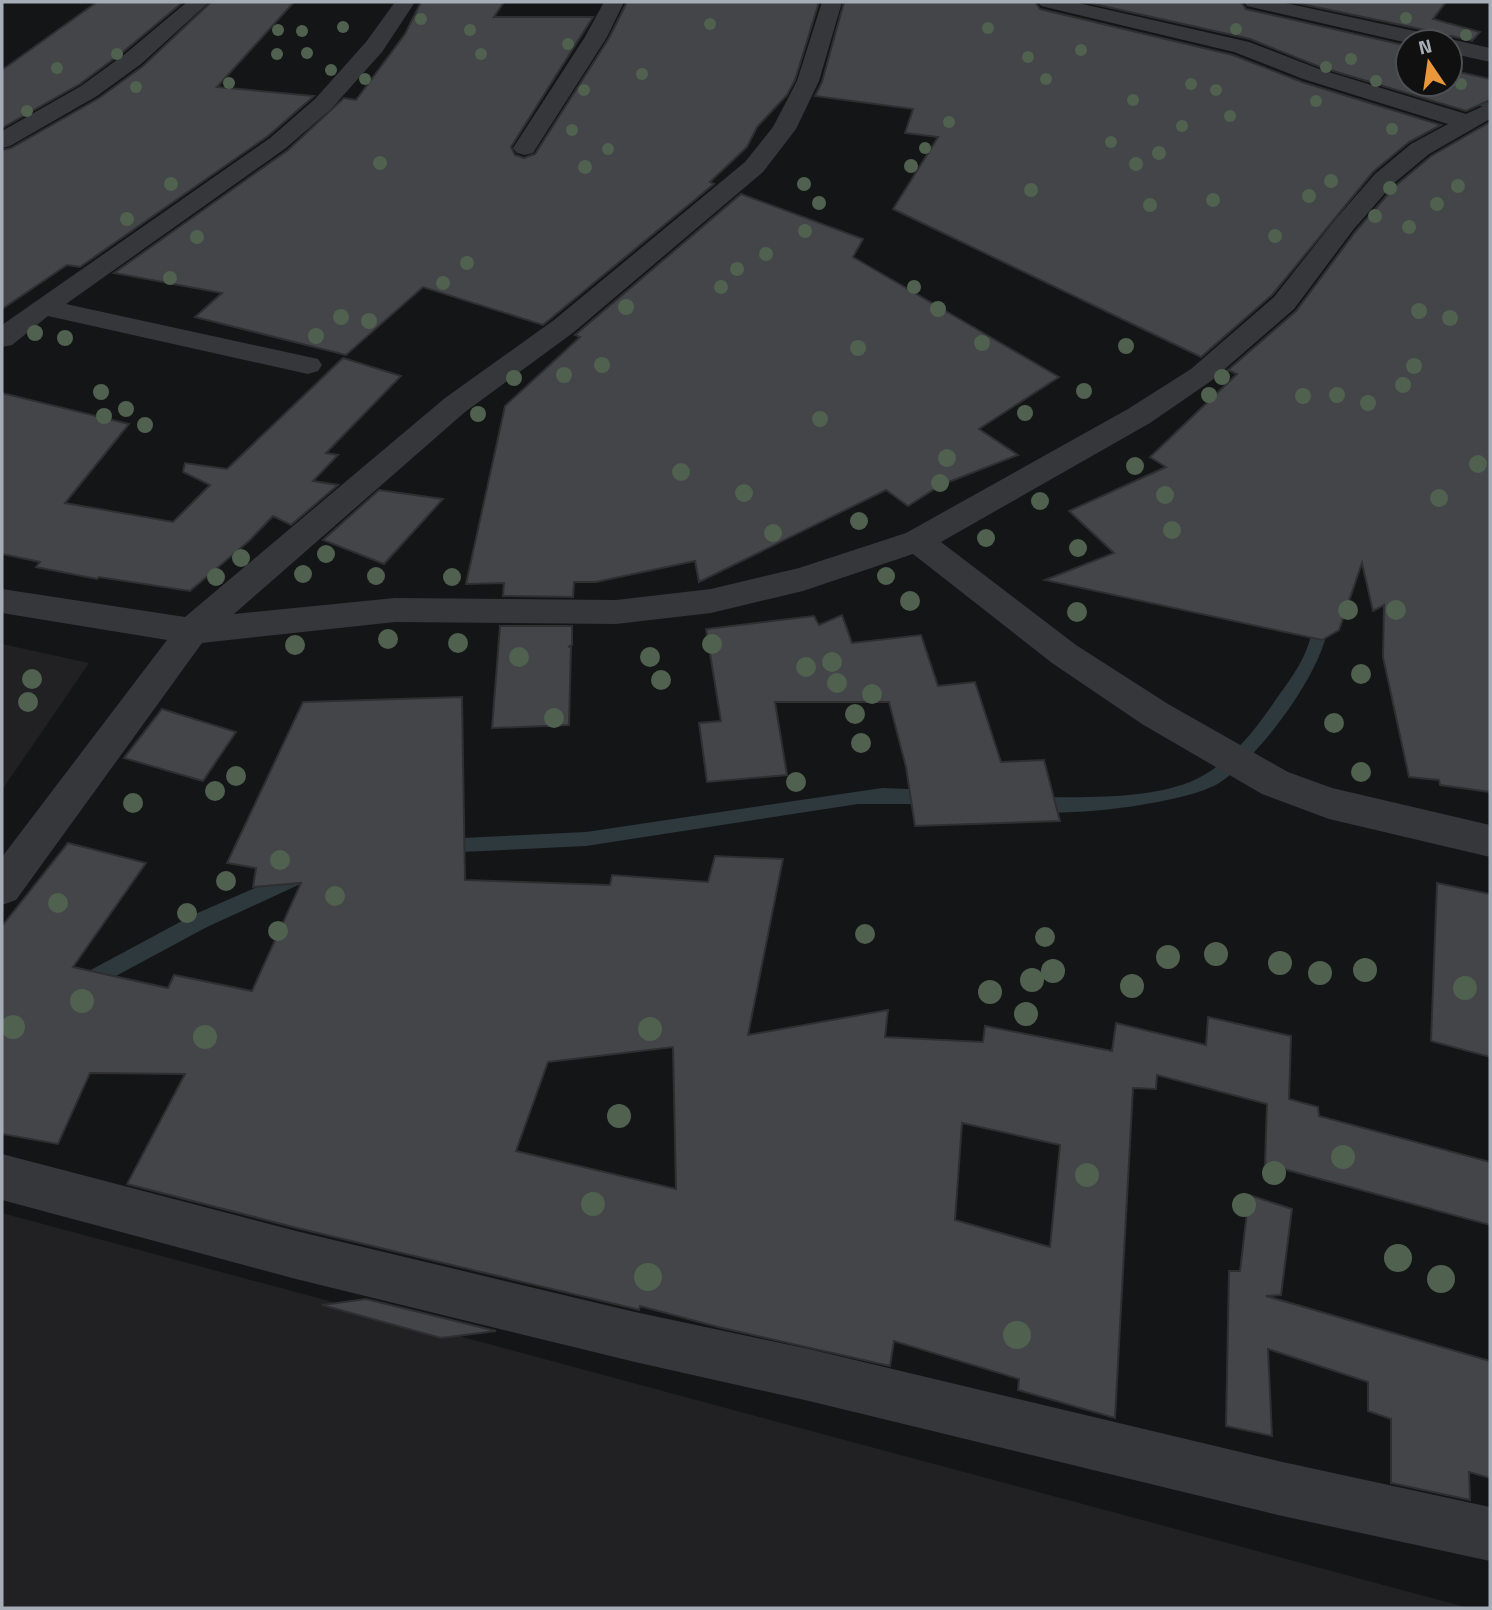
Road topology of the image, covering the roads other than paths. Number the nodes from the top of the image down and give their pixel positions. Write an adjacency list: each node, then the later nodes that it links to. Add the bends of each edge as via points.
1 (199, 2): 11 (street, via 89,92)
2 (405, 2): 13 (street, via 374,47 323,104 278,143)
3 (614, 2): 12 (street)
4 (832, 2): 18 (street, via 808,81 784,129 754,167 564,326 455,405)
5 (1048, 2): 10 (street, via 1241,47 1311,74)
6 (1267, 3): 7 (street)
7 (1394, 33)
8 (1464, 49): 9 (street)
9 (1490, 55)
10 (1482, 115): 16 (street, via 1420,149 1384,179 1284,303 1201,375 1139,416)
11 (2, 141)
12 (525, 148)
13 (43, 307): 14 (street); 15 (street)
14 (2, 339)
15 (308, 365)
16 (918, 541): 18 (street, via 803,579 711,601 616,612 395,610); 19 (street, via 1064,654 1154,714 1275,783 1328,803)
17 (2, 601): 18 (street)
18 (192, 631): 20 (street)
19 (1490, 841)
20 (2, 888)
21 (2, 1177): 22 (street, via 296,1255 608,1330)
22 (1490, 1534)

